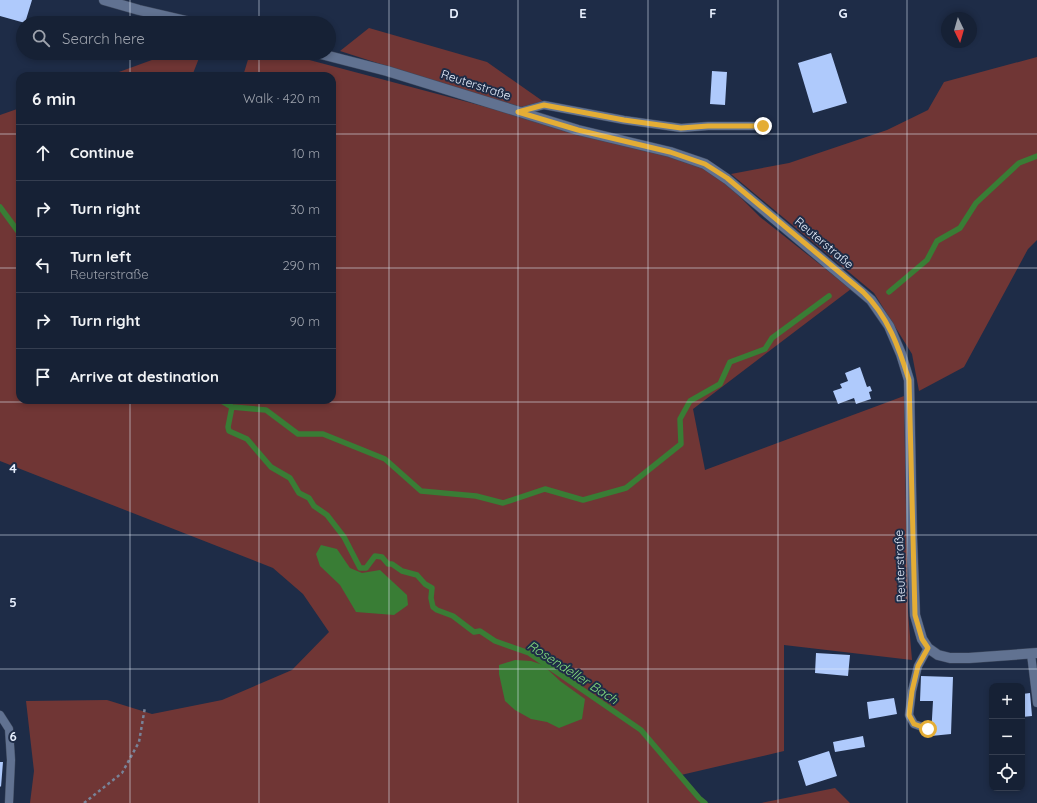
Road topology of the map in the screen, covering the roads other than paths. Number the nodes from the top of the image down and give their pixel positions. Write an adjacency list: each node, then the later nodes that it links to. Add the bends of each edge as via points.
1 (104, 0): 2 (street)
2 (165, 16)
3 (336, 58): 4 (street, Reuterstraße)
4 (518, 112): 5 (lane, via 544,105 681,128); 6 (street, Reuterstraße, via 578,130 670,152 705,164 727,178 871,300 889,326 909,380 915,615 922,639)
5 (763, 126)
6 (928, 648): 7 (street, via 938,655 950,658); 10 (lane, via 918,666 909,715 914,724)
7 (1034, 653): 8 (lane)
8 (1037, 703)
9 (0, 715): 11 (lane, via 9,729)
10 (928, 729)
11 (9, 803)

